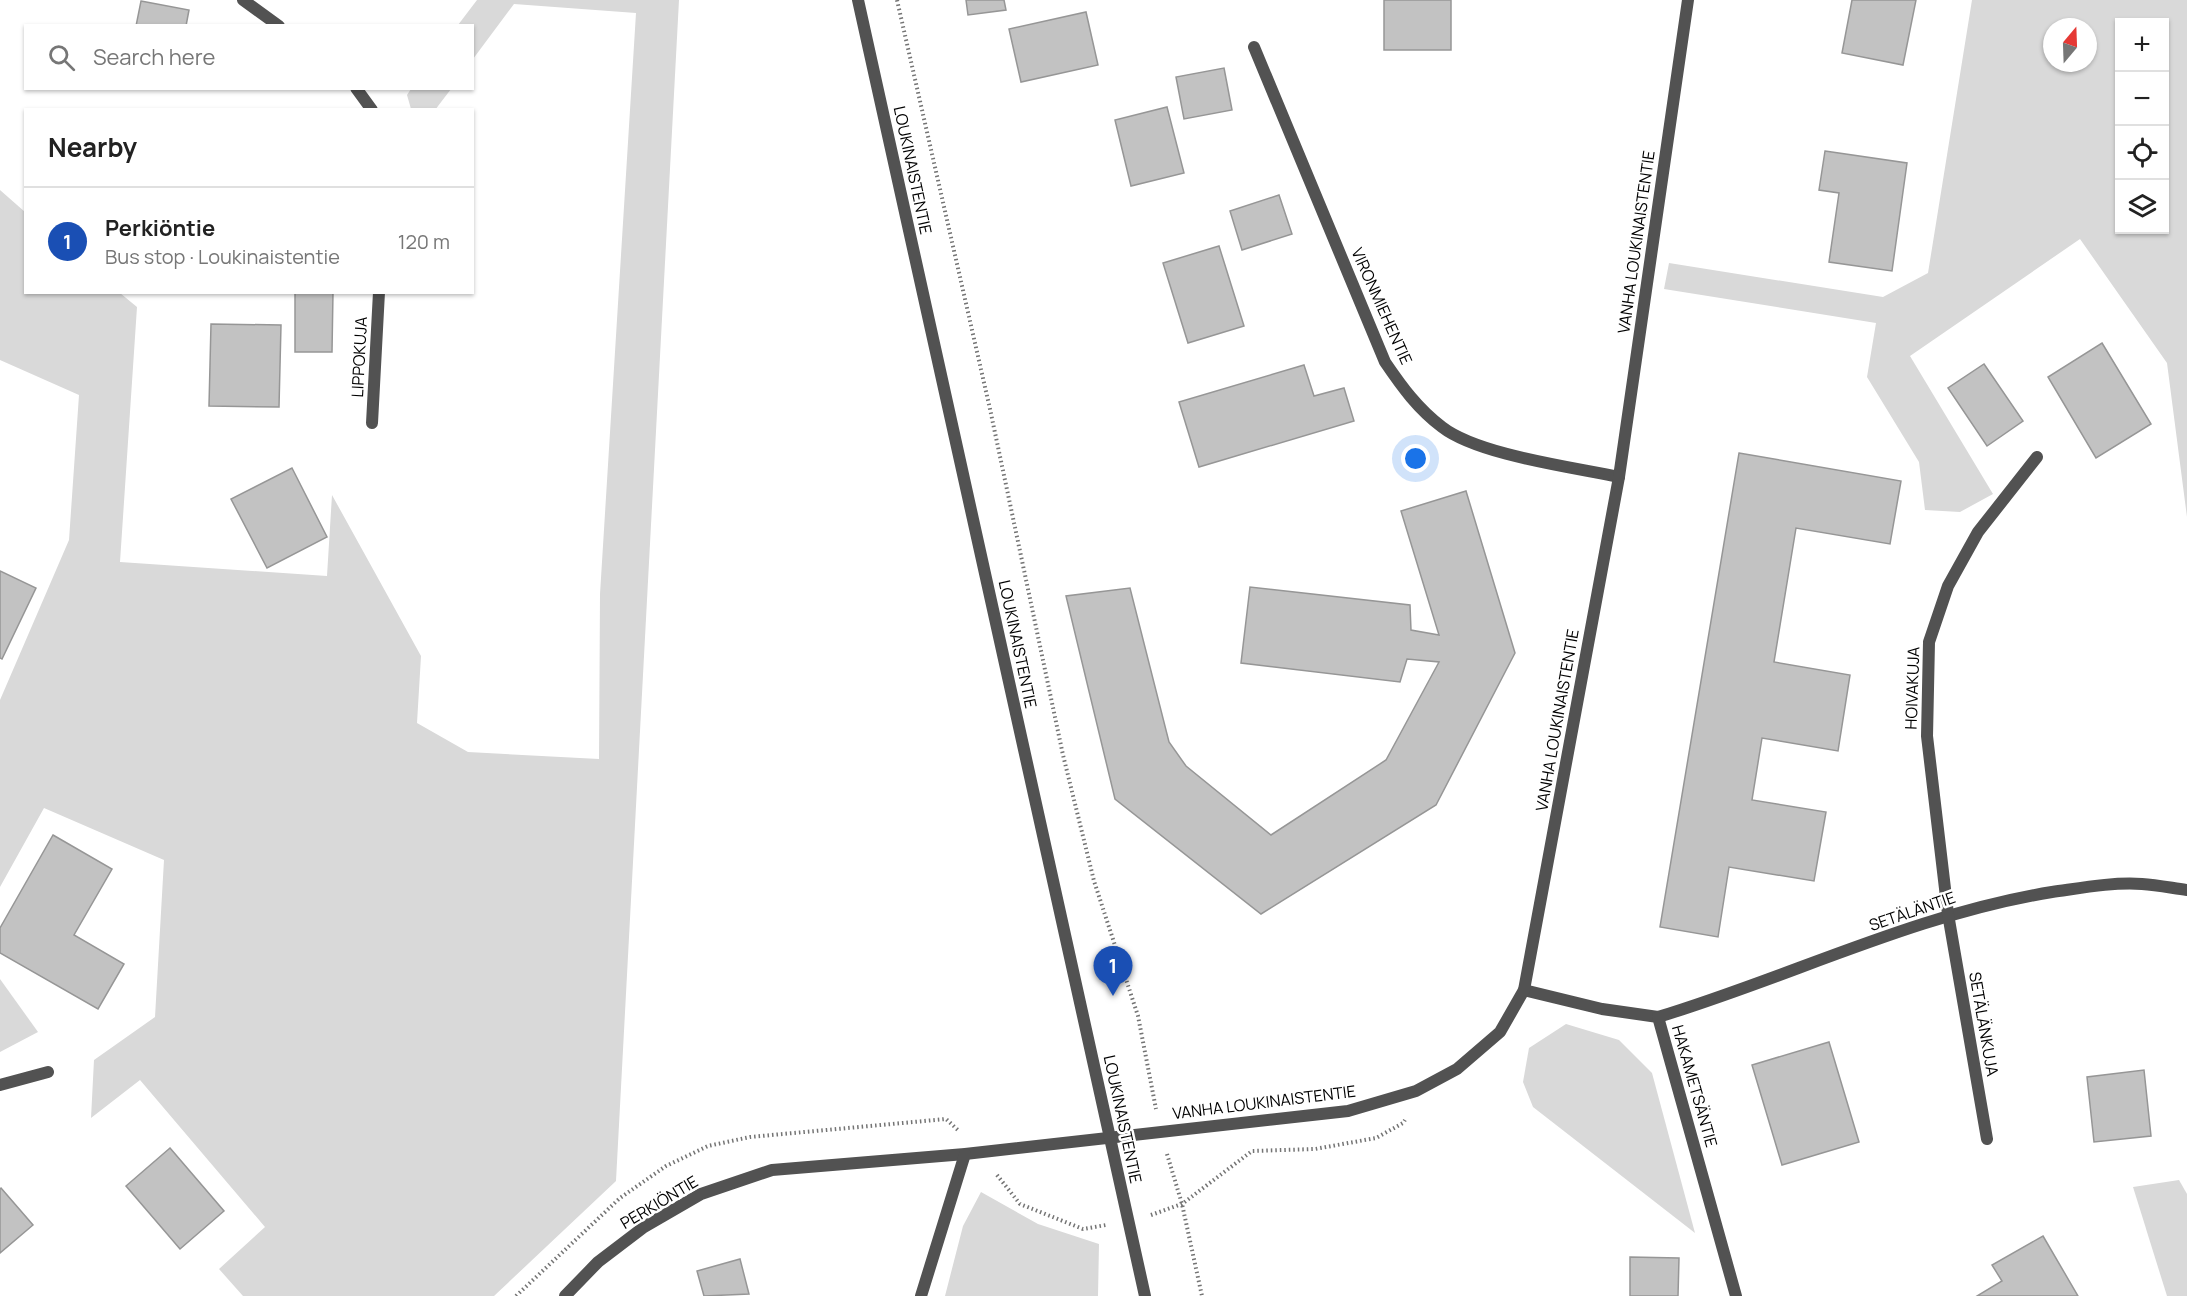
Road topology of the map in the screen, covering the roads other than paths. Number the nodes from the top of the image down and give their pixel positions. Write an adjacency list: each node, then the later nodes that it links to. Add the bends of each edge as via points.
1 (243, 0): 4 (street)
2 (858, 0): 18 (street, LOUKINAISTENTIE)
3 (1688, 0): 11 (street, VANHA LOUKINAISTENTIE)
4 (276, 24)
5 (1254, 47): 11 (street, VIRONMIEHENTIE, via 1385,362 1411,400 1444,429 1483,448)
6 (357, 90): 7 (street)
7 (371, 108)
8 (380, 294): 9 (street, LIPPOKUJA)
9 (372, 423)
10 (2037, 457): 13 (street, HOIVAKUJA, via 1978,532 1948,585 1929,642 1927,736)
11 (1619, 477): 14 (street, VANHA LOUKINAISTENTIE)
12 (2187, 890): 13 (street, SETÄLÄNTIE, via 2141,884 2090,886)
13 (1948, 914): 15 (street, SETÄLÄNTIE, via 1728,996); 19 (street, SETÄLÄNKUJA)
14 (1524, 990): 15 (street, HAKAMETSÄNTIE, via 1602,1009); 18 (street, VANHA LOUKINAISTENTIE, via 1500,1032 1457,1069 1416,1091 1348,1111)
15 (1658, 1017): 24 (street, HAKAMETSÄNTIE)
16 (48, 1072): 17 (street)
17 (0, 1085)
18 (1110, 1138): 20 (street, PERKIÖNTIE); 23 (street, LOUKINAISTENTIE)
19 (1987, 1139)
20 (965, 1154): 21 (street, PERKIÖNTIE, via 772,1170 736,1180 700,1194 644,1227 598,1262); 22 (street)
21 (565, 1296)
22 (921, 1296)
23 (1145, 1296)
24 (1736, 1296)

